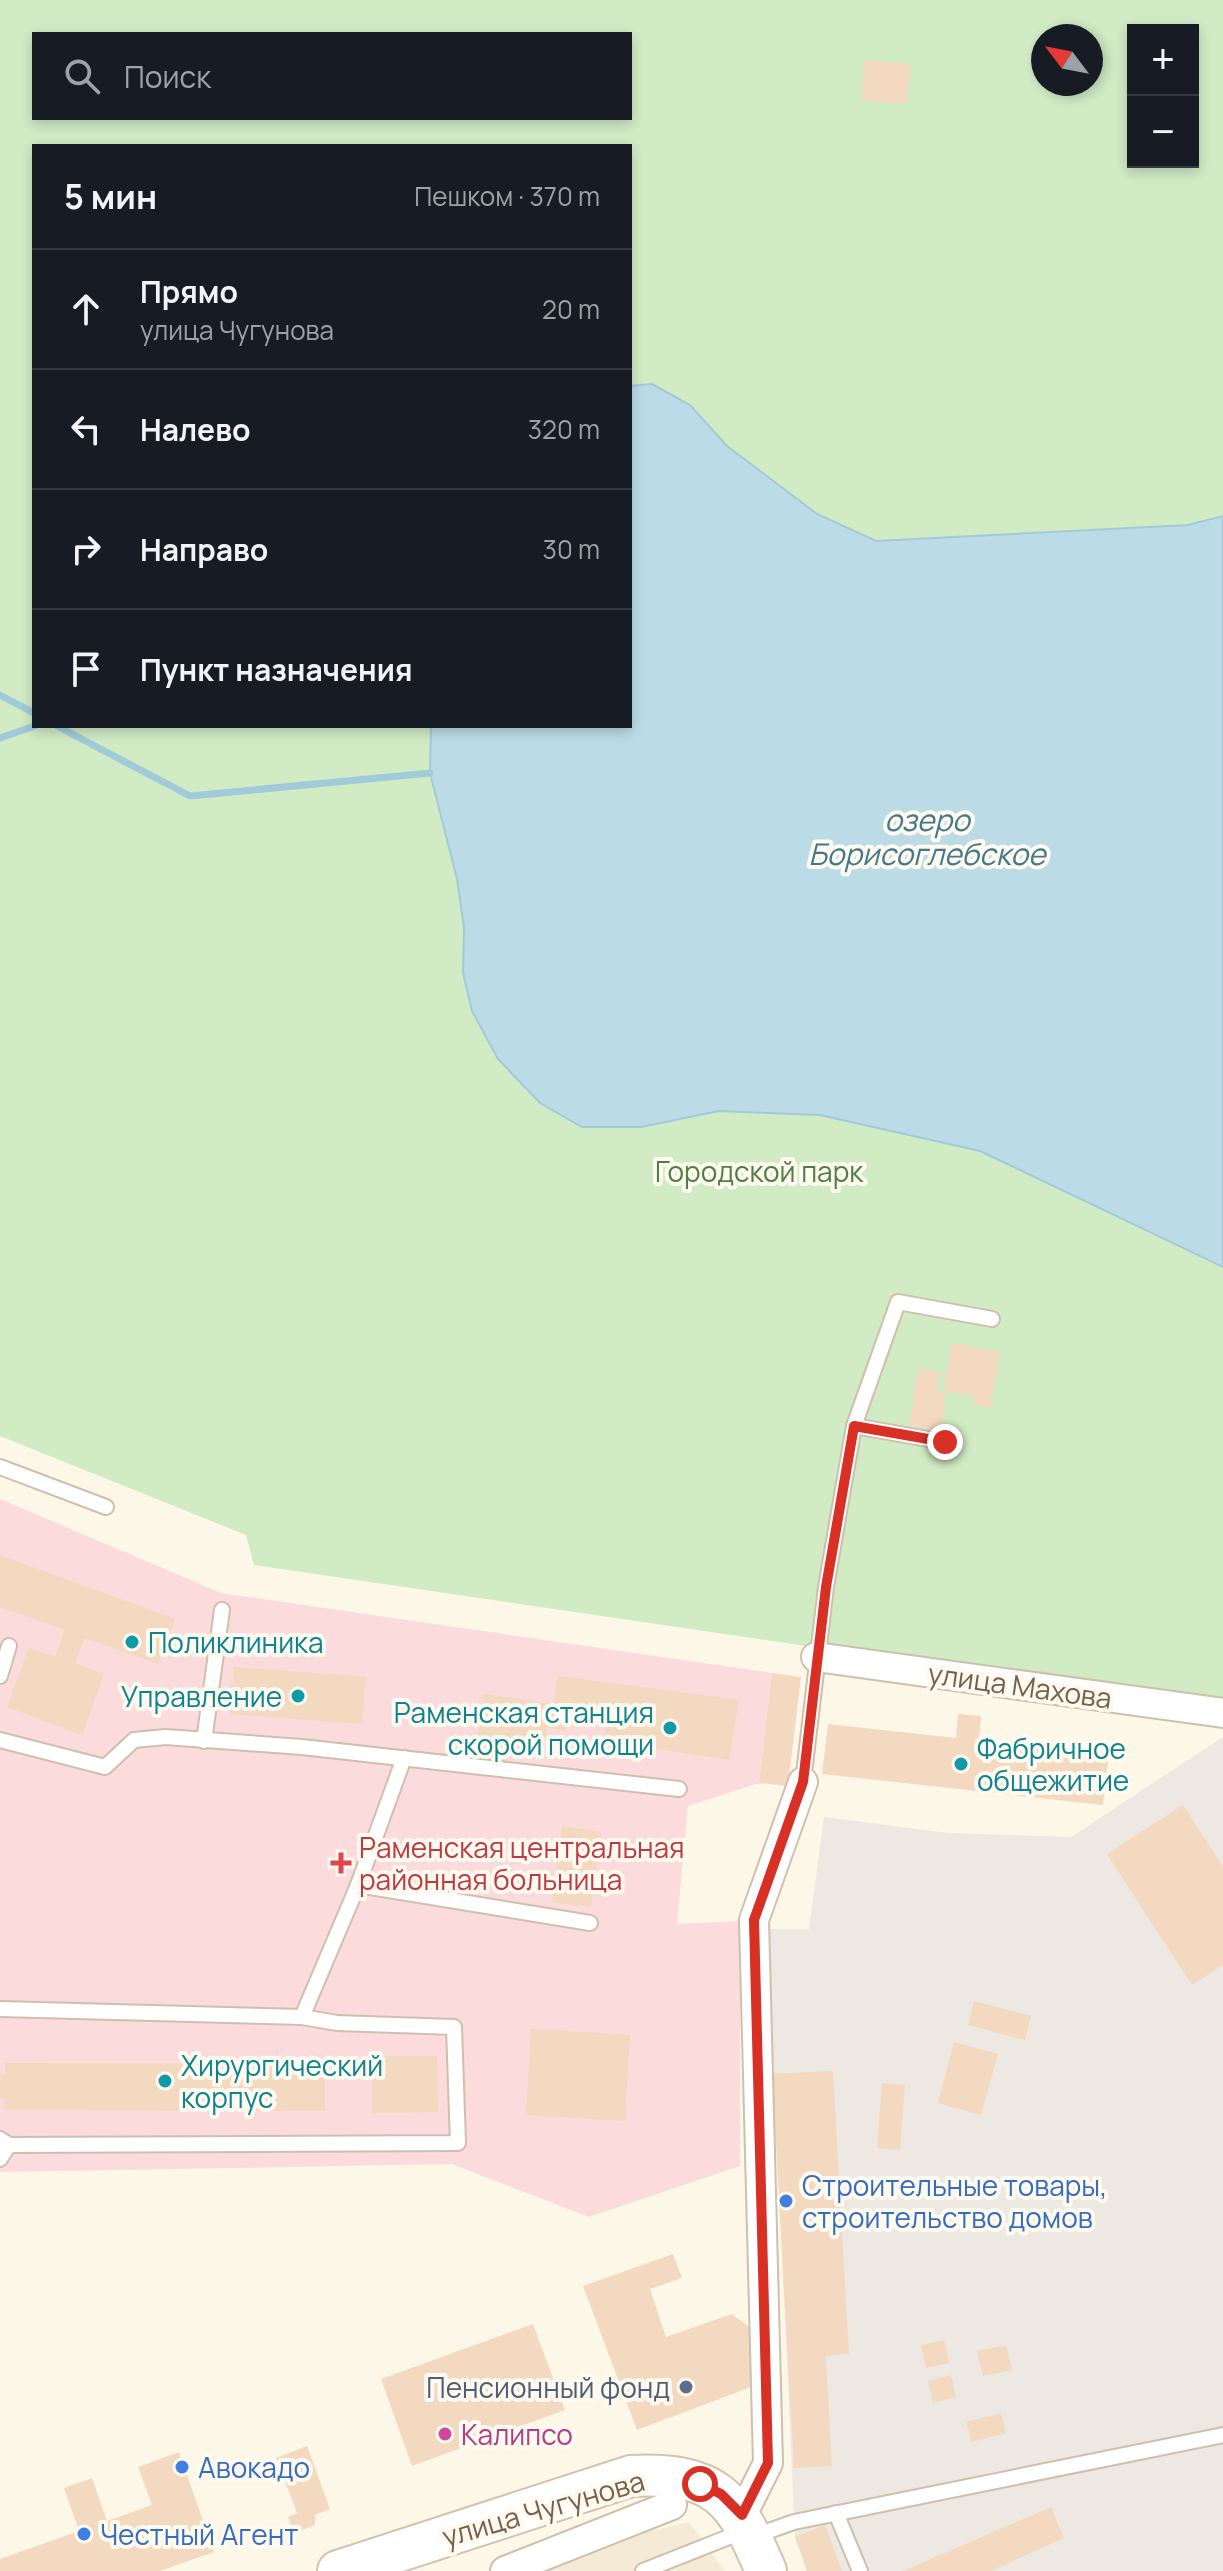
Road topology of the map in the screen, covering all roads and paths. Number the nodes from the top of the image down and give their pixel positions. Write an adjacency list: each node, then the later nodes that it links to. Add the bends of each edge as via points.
1 (992, 1319): 2 (lane, via 898,1302)
2 (854, 1426): 3 (lane); 8 (lane)
3 (945, 1442)
4 (0, 1467): 5 (lane)
5 (106, 1507)
6 (222, 1610): 12 (lane)
7 (9, 1646): 9 (lane)
8 (816, 1657): 10 (street, улица Махова); 14 (lane)
9 (0, 1676)
10 (1223, 1713)
11 (0, 1740): 12 (lane, via 105,1767 134,1740)
12 (204, 1741): 13 (lane)
13 (404, 1758): 15 (lane); 16 (lane)
14 (803, 1782): 25 (street, via 754,1920 768,2463)
15 (679, 1789)
16 (358, 1885): 17 (lane); 19 (lane)
17 (590, 1923)
18 (0, 2009): 19 (lane)
19 (302, 2017): 20 (lane, via 454,2027 458,2143)
20 (4, 2142): 21 (lane)
21 (0, 2159)
22 (1223, 2435): 24 (lane)
23 (672, 2505): 27 (street)
24 (836, 2513): 25 (lane); 29 (lane)
25 (752, 2538): 26 (main road, улица Чугунова, via 721,2494 666,2475 631,2476); 28 (lane)
26 (338, 2571)
27 (505, 2571)
28 (643, 2571)
29 (860, 2571)

